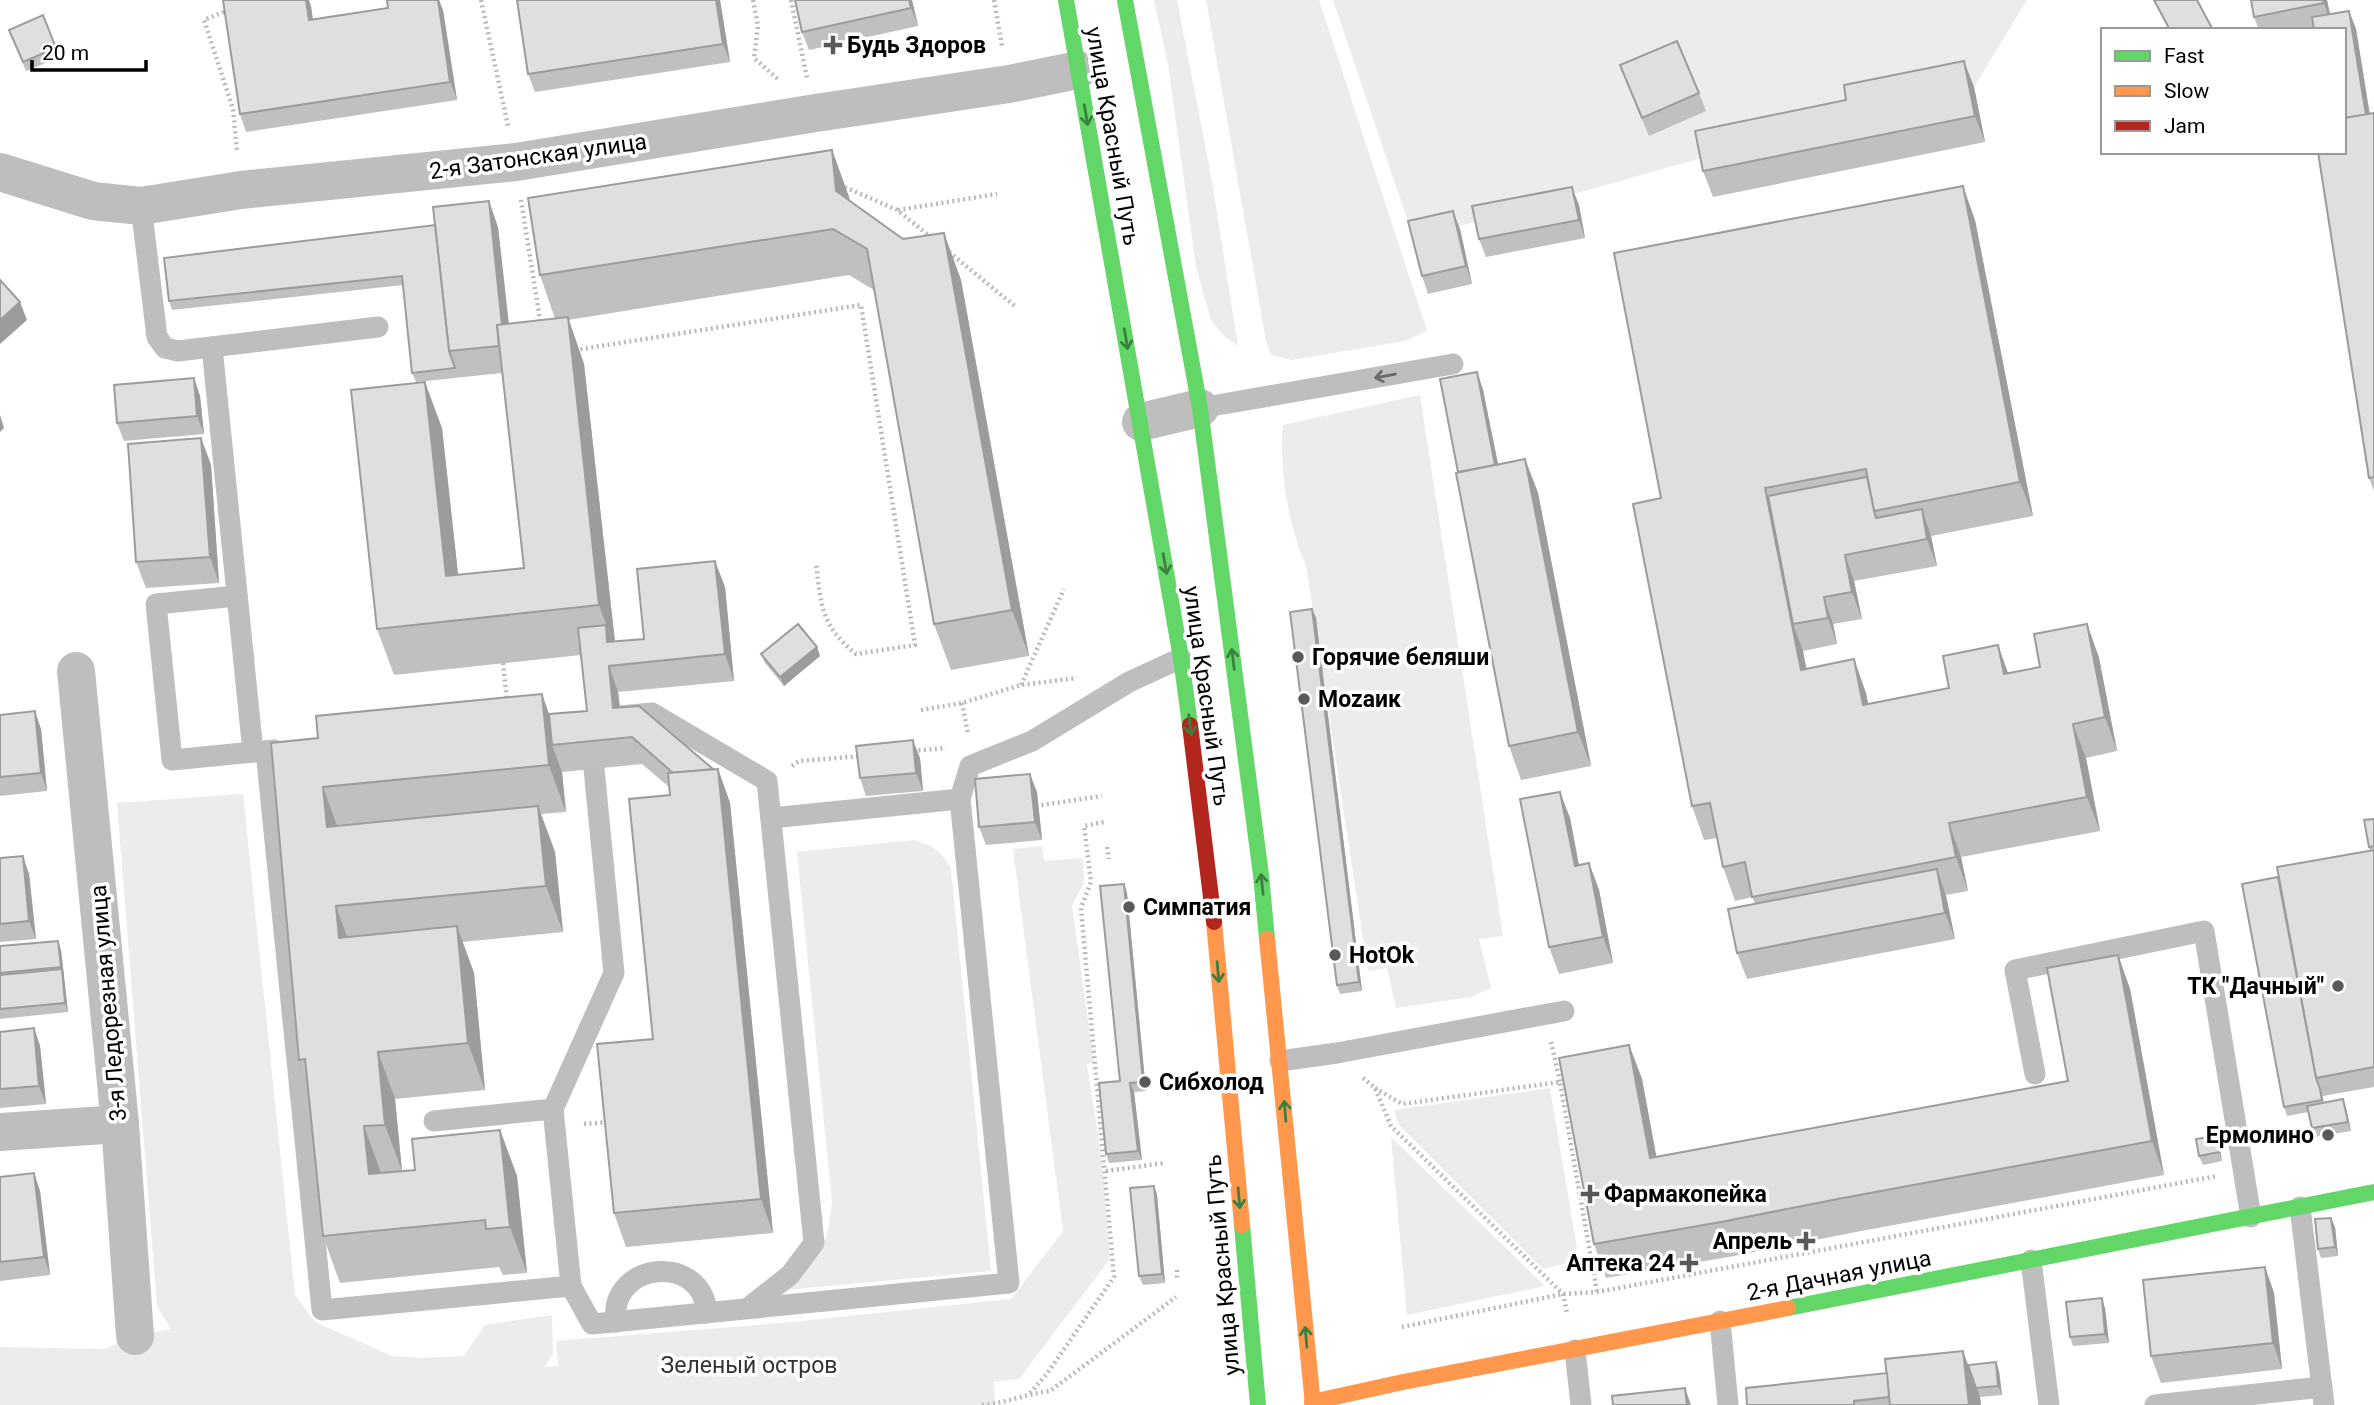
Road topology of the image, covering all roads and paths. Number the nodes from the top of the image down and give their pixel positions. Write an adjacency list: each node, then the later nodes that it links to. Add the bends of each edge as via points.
1 (481, 0): 11 (path)
2 (753, 0): 10 (path, via 758,26 754,58)
3 (791, 0): 10 (path)
4 (995, 0): 9 (path)
5 (1066, 0): 8 (main road, улица Красный Путь)
6 (1125, 0): 24 (main road, улица Красный Путь)
7 (230, 10): 14 (path, via 204,20 233,109)
8 (1078, 70): 9 (street, 2-я Затонская улица); 25 (main road, улица Красный Путь, one-way to 25)
9 (1009, 84): 10 (street, 2-я Затонская улица)
10 (816, 113): 11 (street, 2-я Затонская улица)
11 (516, 162): 14 (street, 2-я Затонская улица); 20 (path)
12 (1, 170): 16 (street, 2-я Затонская улица, via 93,201)
13 (839, 184): 17 (path)
14 (241, 190): 16 (street, 2-я Затонская улица)
15 (997, 194): 17 (path)
16 (141, 206): 21 (lane, via 156,337 165,348 178,351)
17 (897, 210): 18 (path)
18 (1016, 307)
19 (378, 327): 21 (lane)
20 (542, 328)
21 (212, 347): 28 (lane)
22 (573, 350): 26 (path, via 861,305 915,645 856,654 842,642 822,611)
23 (1453, 364): 24 (lane, one-way to 24)
24 (1200, 408): 25 (street); 55 (main road, улица Красный Путь, one-way to 24, via 1261,875)
25 (1140, 422): 29 (main road, улица Красный Путь, one-way to 29)
26 (816, 564)
27 (1064, 589): 33 (path)
28 (237, 596): 41 (lane); 41 (lane, via 156,604 172,760)
29 (1181, 658): 47 (lane, via 1129,682 1032,741 970,766); 89 (main road, улица Красный Путь, one-way to 89, via 1210,879)
30 (503, 663): 35 (path)
31 (76, 671): 62 (street, 3-я Ледорезная улица)
32 (1081, 677): 33 (path)
33 (1021, 685): 34 (path)
34 (962, 703): 36 (path); 38 (path)
35 (507, 708)
36 (921, 710)
37 (621, 716): 45 (lane, via 652,713)
38 (970, 746)
39 (957, 747): 42 (path)
40 (293, 748): 41 (lane)
41 (259, 752): 74 (lane, via 322,1310)
42 (904, 752)
43 (865, 755): 45 (path, via 799,761)
44 (594, 769): 59 (lane, via 614,973)
45 (767, 781): 49 (lane)
46 (1102, 796): 48 (path)
47 (960, 799): 49 (lane); 78 (lane, via 1009,1283)
48 (1024, 807)
49 (771, 818): 78 (lane, via 814,1243 790,1275)
50 (1104, 822): 66 (path, via 1084,826 1091,882 1081,908)
51 (1107, 847): 52 (path)
52 (1109, 859)
53 (1554, 1013): 54 (lane); 57 (path)
54 (1337, 1053): 55 (lane); 58 (path)
55 (1280, 1060): 87 (main road, улица Красный Путь, one-way to 55)
56 (2035, 1074): 67 (lane, via 2015,970 2204,931)
57 (1560, 1082): 58 (path, via 1402,1104); 75 (path)
58 (1375, 1088): 76 (path, via 1391,1126)
59 (553, 1109): 60 (lane); 74 (lane)
60 (434, 1121)
61 (614, 1121): 63 (path)
62 (120, 1124): 64 (street); 83 (street, 3-я Ледорезная улица)
63 (580, 1125)
64 (0, 1132)
65 (1165, 1163): 66 (path)
66 (1106, 1171): 85 (path, via 1114,1277)
67 (2242, 1171): 70 (lane); 75 (path)
68 (2374, 1192): 69 (main road, 2-я Дачная улица)
69 (2300, 1207): 70 (main road, 2-я Дачная улица); 86 (lane)
70 (2251, 1217): 71 (main road, 2-я Дачная улица)
71 (2031, 1260): 80 (main road, 2-я Дачная улица); 92 (lane)
72 (1177, 1270): 73 (path)
73 (1177, 1279)
74 (571, 1286): 81 (lane, via 592,1324)
75 (1597, 1292): 76 (path)
76 (1563, 1293): 82 (path); 84 (path)
77 (1176, 1297): 85 (path, via 1050,1391)
78 (748, 1309): 79 (lane)
79 (707, 1313): 81 (lane); 81 (lane, via 700,1290 688,1279 657,1271 628,1284 619,1298)
80 (1720, 1321): 84 (main road, 2-я Дачная улица); 91 (lane)
81 (616, 1322)
82 (1402, 1327)
83 (135, 1336)
84 (1575, 1350): 87 (main road, 2-я Дачная улица); 90 (lane)
85 (1030, 1393): 88 (path, via 1007,1403)
86 (2323, 1396): 93 (lane)
87 (1312, 1404)
88 (982, 1405)
89 (1258, 1405)
90 (1581, 1405)
91 (1728, 1405)
92 (2049, 1405)
93 (2155, 1405)

